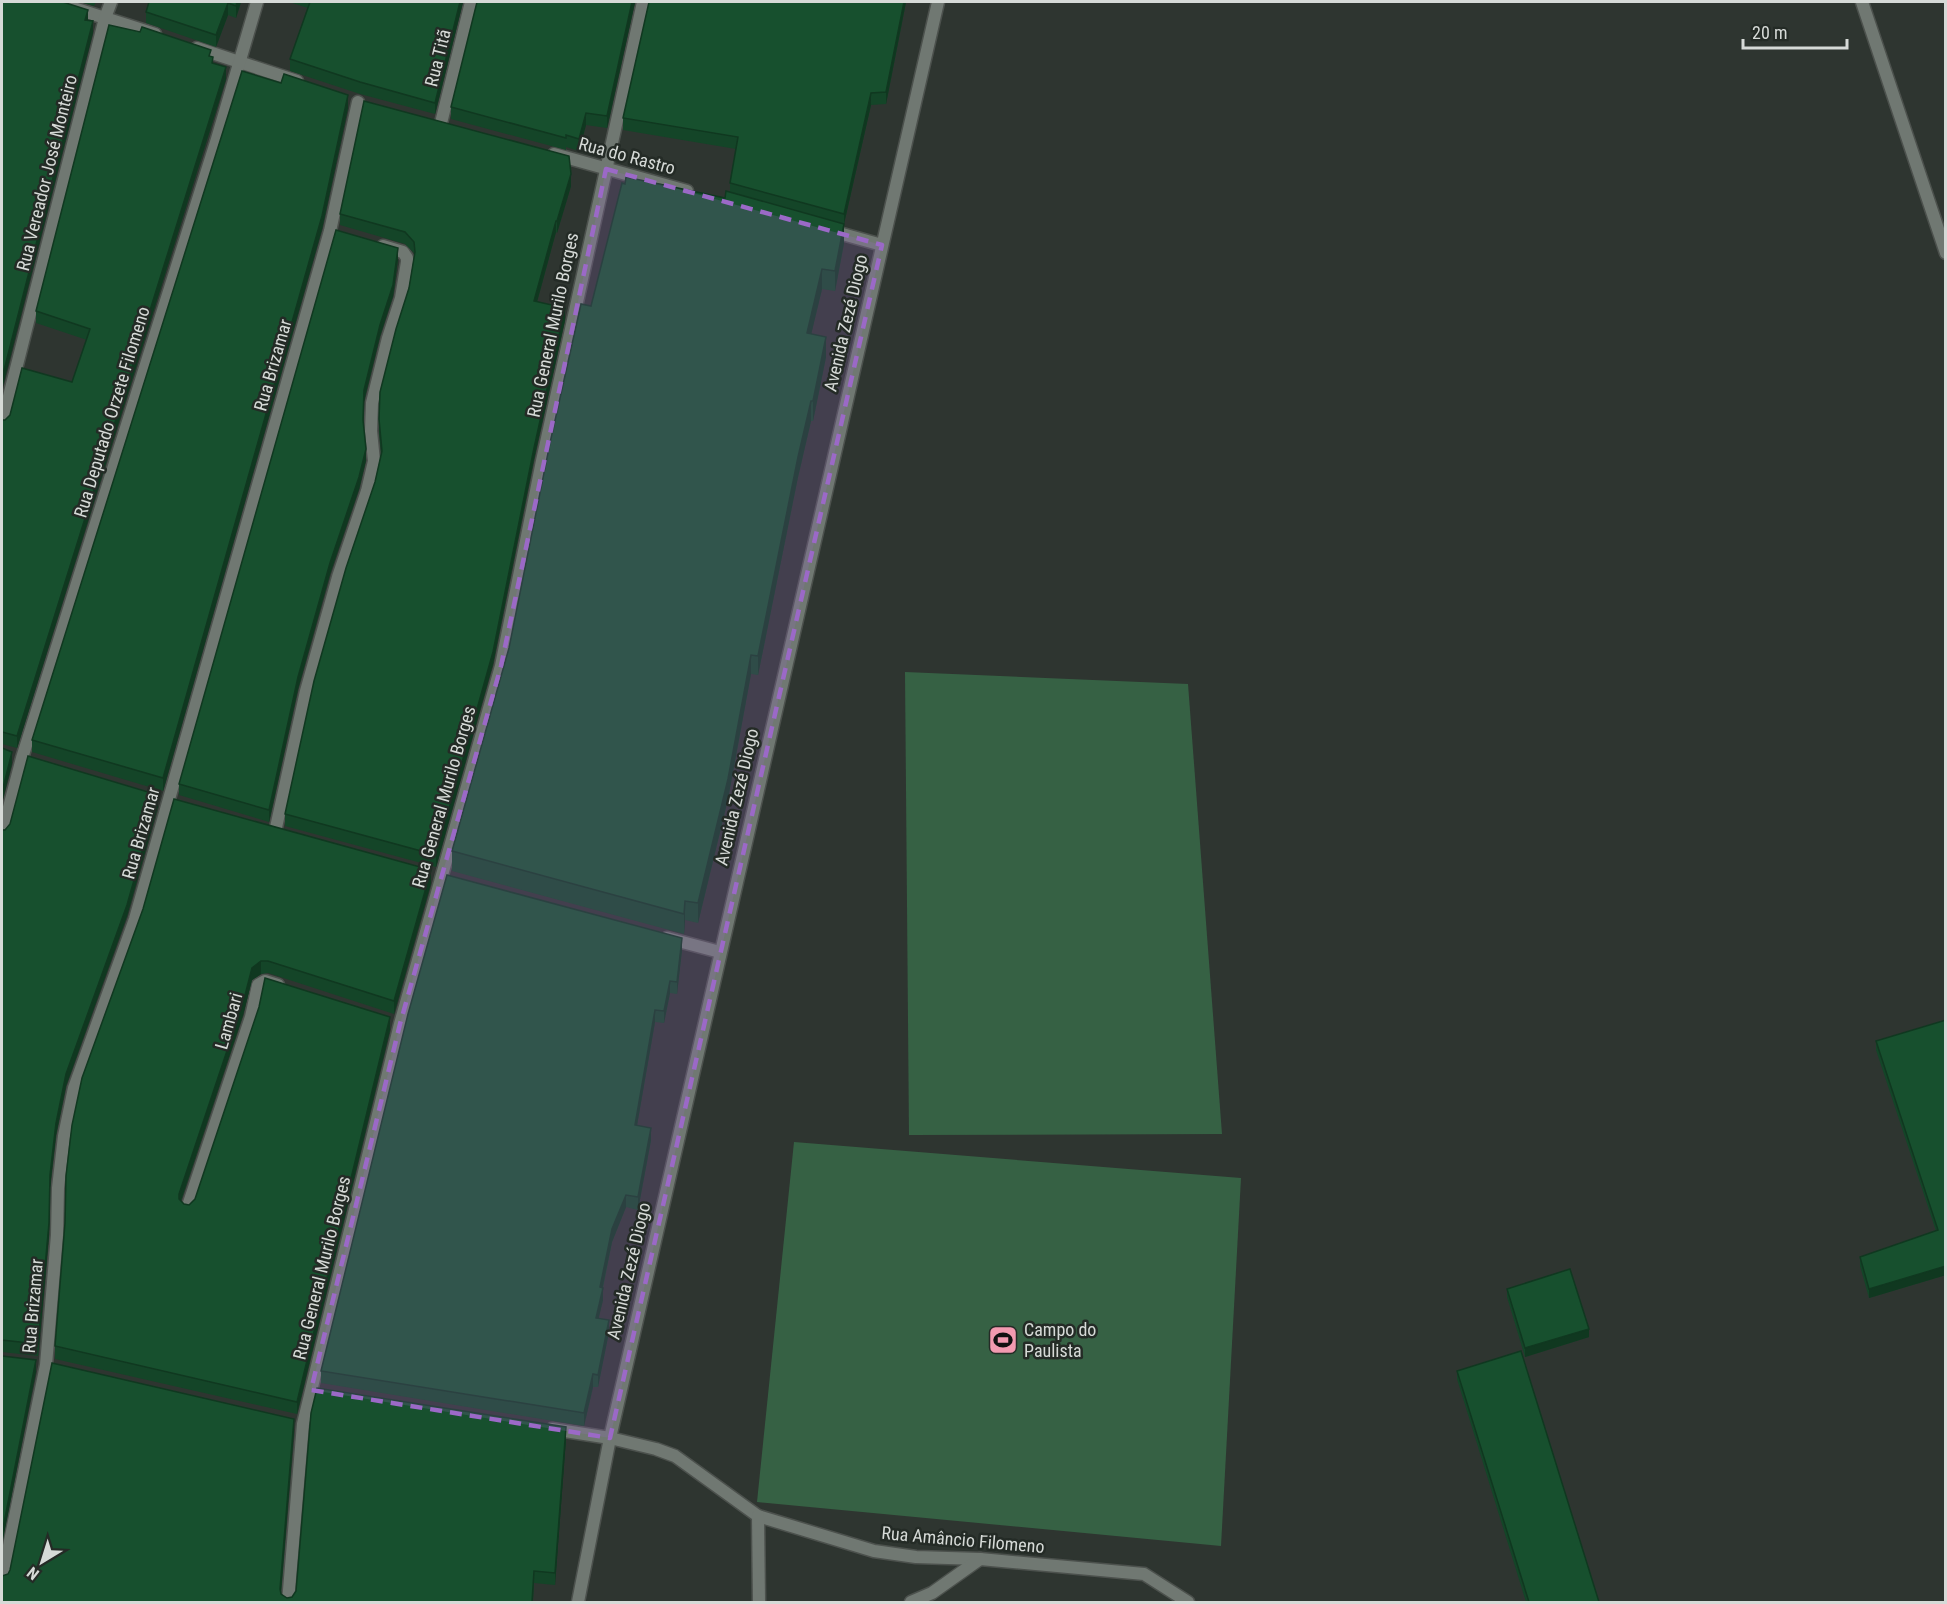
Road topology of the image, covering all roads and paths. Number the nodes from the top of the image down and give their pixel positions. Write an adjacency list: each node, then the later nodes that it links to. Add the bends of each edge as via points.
1 (55, 2): 8 (street)
2 (111, 2): 8 (street, Rua Vereador José Monteiro)
3 (258, 2): 9 (street, Rua Deputado Orzete Filomeno)
4 (471, 2): 12 (street, Rua Titã)
5 (643, 2): 14 (street, Rua General Murilo Borges)
6 (938, 2): 20 (street, Avenida Zezé Diogo)
7 (1862, 2): 21 (street)
8 (105, 18): 9 (street); 22 (street, Rua Vereador José Monteiro)
9 (239, 62): 10 (street); 24 (street, Rua Deputado Orzete Filomeno)
10 (304, 84)
11 (358, 101): 17 (street, Rua Brizamar)
12 (441, 123)
13 (540, 150): 14 (street, Rua do Rastro)
14 (606, 169): 15 (street, Rua do Rastro); 34 (street, Rua General Murilo Borges, via 501,666 394,1023 317,1391 297,1422)
15 (698, 194)
16 (813, 226): 20 (street)
17 (330, 231): 18 (street); 33 (street, Rua Brizamar, via 135,919 74,1088 58,1188 46,1366)
18 (346, 236)
19 (369, 242): 23 (street, via 403,252 407,258 405,276 372,403 374,461 370,481 306,691)
20 (882, 245): 26 (street, Avenida Zezé Diogo)
21 (1946, 253)
22 (2, 424)
23 (275, 832)
24 (2, 834)
25 (652, 934): 26 (street)
26 (720, 952): 30 (street, Avenida Zezé Diogo)
27 (288, 988): 28 (street, Lambari, via 265,981 258,985)
28 (187, 1209)
29 (541, 1427): 30 (street, Rua Amâncio Filomeno)
30 (610, 1438): 31 (street, Rua Amâncio Filomeno, via 675,1456); 35 (street, Avenida Zezé Diogo)
31 (758, 1516): 32 (street, Rua Amâncio Filomeno, via 874,1551); 36 (street)
32 (980, 1559): 37 (street, via 932,1593); 38 (street, Rua Amâncio Filomeno, via 1144,1574)
33 (2, 1580)
34 (288, 1602)
35 (578, 1602)
36 (759, 1602)
37 (911, 1602)
38 (1188, 1602)

